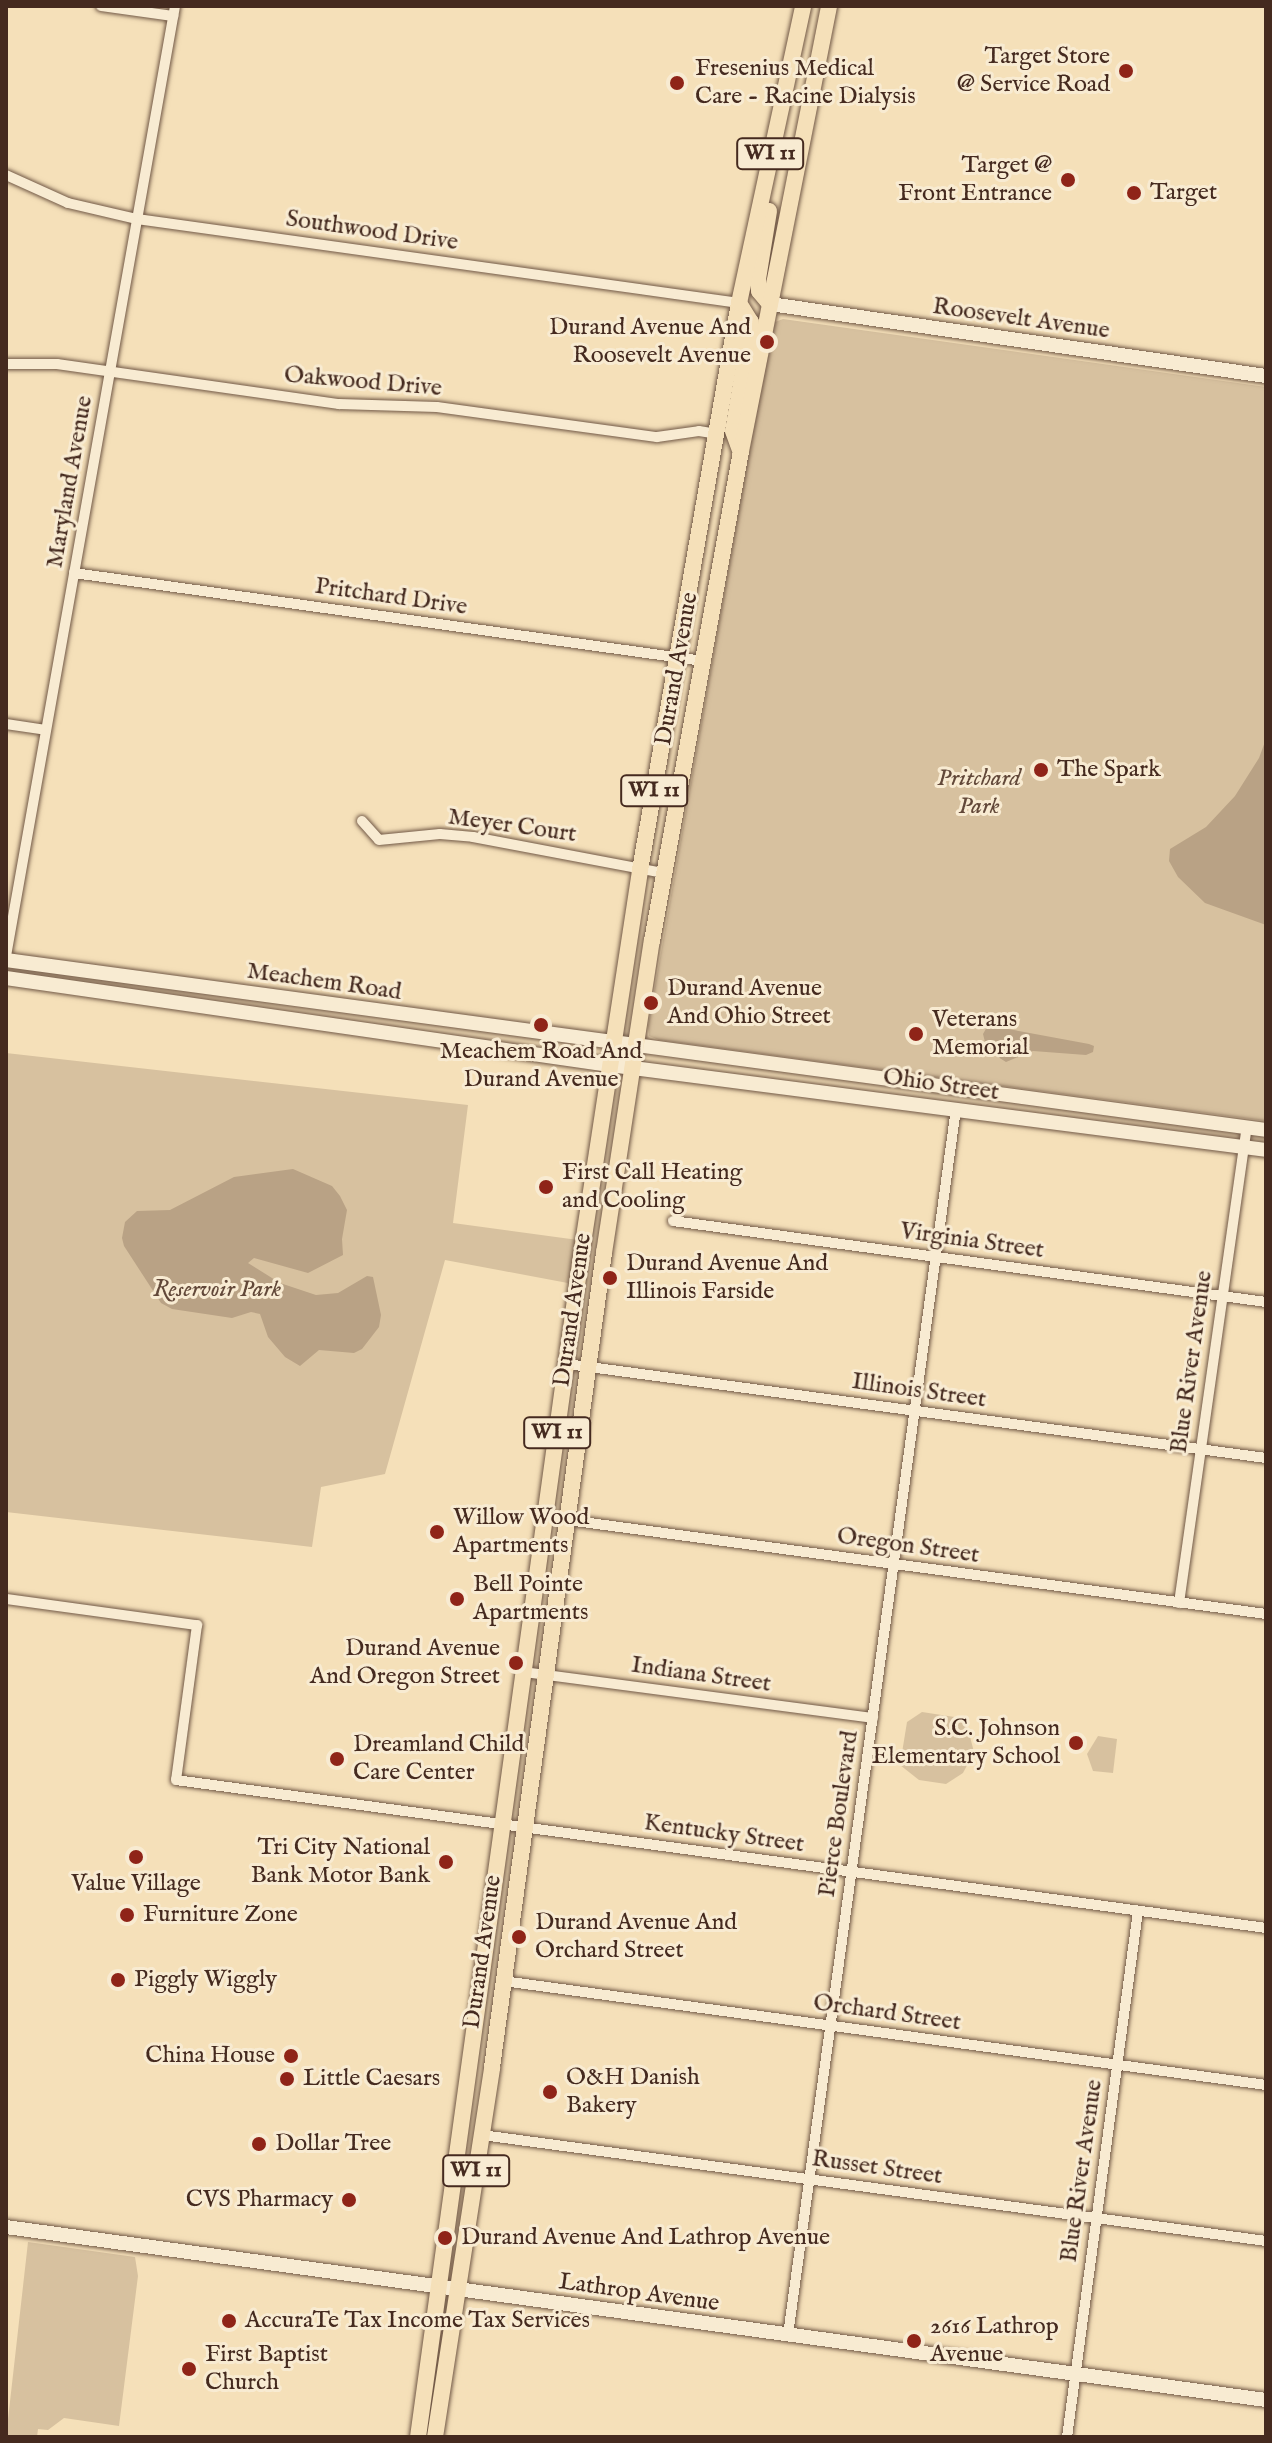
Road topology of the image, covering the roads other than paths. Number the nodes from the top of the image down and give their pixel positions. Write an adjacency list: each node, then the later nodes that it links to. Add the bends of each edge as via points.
1 (101, 6): 4 (street)
2 (803, 6): 5 (main road, Durand Avenue / WI 11)
3 (829, 6): 9 (main road, Durand Avenue / WI 11)
4 (174, 11): 7 (street, Maryland Avenue)
5 (767, 173): 8 (main road, Durand Avenue / WI 11); 9 (main road, via 771,201 758,279 759,291)
6 (6, 175): 7 (street, Southwood Drive, via 68,203)
7 (137, 219): 8 (street, Southwood Drive); 11 (street, Maryland Avenue)
8 (739, 303): 13 (main road, Durand Avenue / WI 11); 14 (main road, via 751,322 733,431)
9 (770, 304): 12 (street, Roosevelt Avenue); 14 (main road, Durand Avenue / WI 11)
10 (6, 364): 11 (street, Oakwood Drive)
11 (110, 372): 13 (street, Oakwood Drive, via 339,404 437,407 657,437); 15 (street, Maryland Avenue)
12 (1266, 376)
13 (717, 434): 16 (main road, Durand Avenue / WI 11)
14 (741, 451): 17 (main road, Durand Avenue / WI 11)
15 (74, 573): 16 (street, Pritchard Drive); 19 (street, Maryland Avenue)
16 (676, 657): 17 (street, Pritchard Drive); 21 (main road, Durand Avenue / WI 11)
17 (703, 661): 22 (main road, Durand Avenue / WI 11)
18 (6, 724): 19 (street)
19 (46, 730): 23 (street, Maryland Avenue)
20 (362, 821): 21 (street, Meyer Court, via 379,840 440,834 572,853)
21 (640, 870): 22 (street, Meyer Court); 31 (main road, Durand Avenue / WI 11)
22 (663, 873): 32 (main road, Durand Avenue / WI 11)
23 (6, 958): 25 (street, Meachem Road)
24 (6, 978): 26 (street, Meachem Road)
25 (139, 979): 26 (street); 27 (street, Meachem Road)
26 (137, 998): 29 (street, Meachem Road)
27 (296, 1001): 28 (street, Meachem Road); 29 (street)
28 (441, 1020): 30 (street); 31 (street, Meachem Road)
29 (294, 1021): 30 (street, Meachem Road)
30 (439, 1041): 33 (street, Meachem Road)
31 (614, 1042): 32 (street, Meachem Road); 33 (main road, Durand Avenue / WI 11)
32 (637, 1045): 34 (main road, Durand Avenue / WI 11); 36 (street, Ohio Street)
33 (610, 1065): 34 (street, Ohio Street); 44 (main road, Durand Avenue / WI 11)
34 (633, 1067): 35 (street, Ohio Street); 45 (main road, Durand Avenue / WI 11)
35 (956, 1109): 38 (street, Ohio Street); 41 (street, Pierce Boulevard)
36 (1247, 1128): 37 (street, Ohio Street); 38 (street, Blue River Avenue)
37 (1266, 1130)
38 (1244, 1147): 39 (street, Ohio Street); 42 (street, Blue River Avenue)
39 (1266, 1150)
40 (673, 1221): 41 (street, Virginia Street)
41 (935, 1257): 42 (street, Virginia Street); 46 (street, Pierce Boulevard)
42 (1221, 1295): 43 (street, Virginia Street); 47 (street, Blue River Avenue)
43 (1266, 1302)
44 (567, 1364): 45 (street, Illinois Street); 49 (main road, Durand Avenue / WI 11)
45 (589, 1366): 46 (street, Illinois Street); 50 (main road, Durand Avenue / WI 11)
46 (914, 1410): 47 (street, Illinois Street); 51 (street, Pierce Boulevard)
47 (1200, 1449): 48 (street, Illinois Street); 53 (street, Blue River Avenue)
48 (1266, 1458)
49 (545, 1517): 50 (street, Oregon Street); 55 (main road, Durand Avenue / WI 11)
50 (567, 1520): 51 (street, Oregon Street); 56 (main road, Durand Avenue / WI 11)
51 (893, 1564): 53 (street, Oregon Street); 57 (street, Pierce Boulevard)
52 (6, 1599): 58 (street, Kentucky Street, via 197,1625 176,1780)
53 (1179, 1603): 54 (street, Oregon Street)
54 (1266, 1614)
55 (524, 1672): 56 (street, Indiana Street); 58 (main road, Durand Avenue / WI 11)
56 (546, 1674): 57 (street, Indiana Street); 59 (main road, Durand Avenue / WI 11)
57 (873, 1718): 60 (street, Pierce Boulevard)
58 (504, 1825): 59 (street, Kentucky Street); 67 (main road, Durand Avenue / WI 11)
59 (524, 1827): 60 (street, Kentucky Street); 63 (main road, Durand Avenue / WI 11)
60 (852, 1872): 61 (street, Kentucky Street); 64 (street, Pierce Boulevard)
61 (1138, 1911): 62 (street, Kentucky Street); 65 (street, Blue River Avenue)
62 (1266, 1928)
63 (503, 1981): 64 (street, Orchard Street); 68 (main road, Durand Avenue / WI 11)
64 (831, 2025): 65 (street, Orchard Street); 69 (street, Pierce Boulevard)
65 (1117, 2064): 66 (street, Orchard Street); 70 (street, Blue River Avenue)
66 (1266, 2085)
67 (466, 2103): 68 (main road, via 473,2128); 73 (main road, Durand Avenue / WI 11)
68 (482, 2135): 69 (street, Russet Street); 73 (main road, Durand Avenue / WI 11)
69 (810, 2179): 70 (street, Russet Street); 74 (street, Pierce Boulevard)
70 (1096, 2218): 72 (street, Russet Street); 75 (street, Blue River Avenue)
71 (6, 2227): 73 (street, Lathrop Avenue)
72 (1266, 2241)
73 (448, 2289): 74 (street, Lathrop Avenue); 77 (main road, Durand Avenue / WI 11); 78 (main road, Durand Avenue / WI 11)
74 (788, 2335): 75 (street, Lathrop Avenue)
75 (1075, 2374): 76 (street, Lathrop Avenue); 79 (street, Blue River Avenue)
76 (1266, 2400)
77 (418, 2437)
78 (435, 2437)
79 (1067, 2437)

